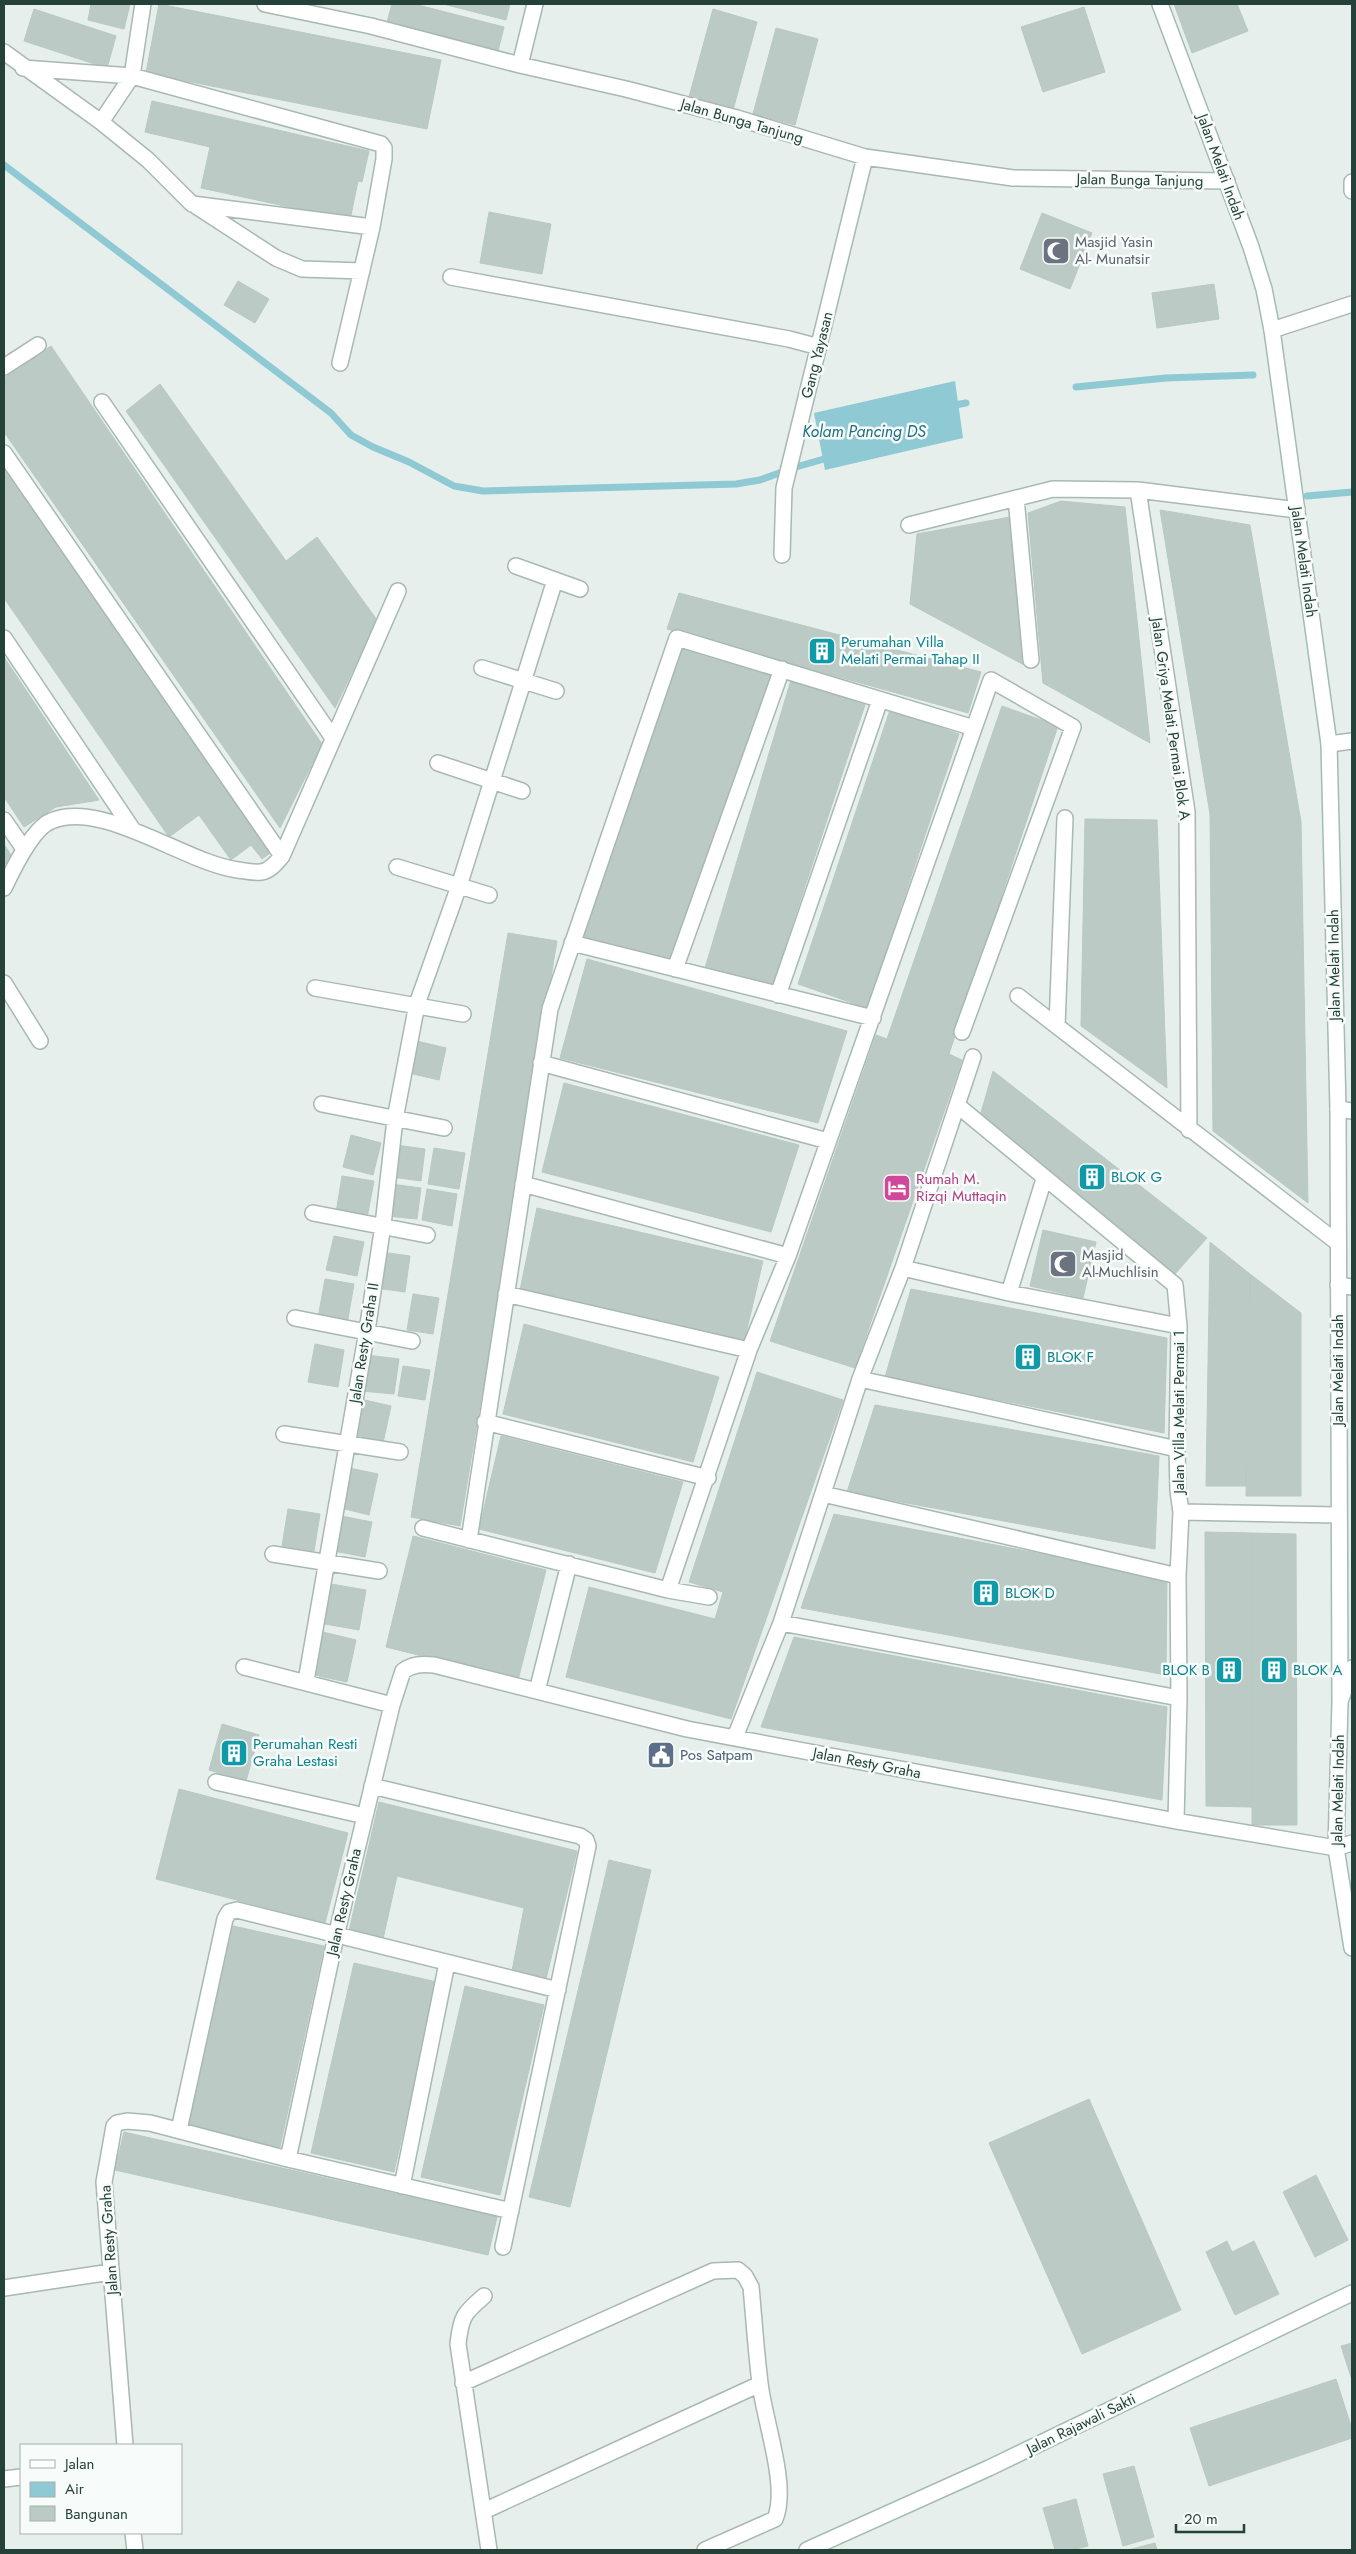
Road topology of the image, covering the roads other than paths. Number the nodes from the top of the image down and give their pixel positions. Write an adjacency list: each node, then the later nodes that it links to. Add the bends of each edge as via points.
1 (143, 4): 8 (street)
2 (265, 4): 6 (street, Jalan Bunga Tanjung, via 371,26)
3 (535, 4): 6 (street)
4 (1160, 4): 11 (street, Jalan Melati Indah)
5 (4, 52): 7 (street)
6 (520, 65): 10 (street, Jalan Bunga Tanjung, via 737,118)
7 (24, 68): 8 (street); 9 (street)
8 (132, 76): 9 (street); 15 (street, via 378,141 384,148 384,159)
9 (101, 122): 14 (street, via 148,160)
10 (865, 157): 11 (street, Jalan Bunga Tanjung, via 1013,178); 21 (street, Gang Yayasan)
11 (1227, 181): 19 (street, Jalan Melati Indah, via 1264,288)
12 (1352, 182): 13 (street)
13 (1352, 191)
14 (192, 204): 15 (street); 16 (street, via 276,258 302,269)
15 (372, 227): 16 (street)
16 (362, 271): 22 (street)
17 (450, 277): 21 (street)
18 (1352, 304): 19 (street)
19 (1272, 330): 28 (street, Jalan Melati Indah)
20 (38, 344): 23 (street)
21 (819, 347): 30 (street, Gang Yayasan, via 784,488)
22 (340, 363)
23 (4, 367)
24 (102, 402): 43 (street)
25 (4, 453): 53 (street)
26 (1138, 490): 27 (street, via 1054,489); 28 (street); 77 (street, Jalan Griya Melati Permai Blok A, via 1187,812)
27 (1016, 498): 29 (street); 36 (street)
28 (1297, 510): 45 (street, Jalan Melati Indah)
29 (909, 525)
30 (782, 555)
31 (516, 566): 32 (street)
32 (555, 580): 33 (street); 39 (street, Jalan Resty Graha II)
33 (580, 589)
34 (398, 591): 43 (street)
35 (4, 638): 51 (street)
36 (1031, 660)
37 (482, 668): 39 (street)
38 (782, 669): 41 (street); 58 (street, via 678,637); 59 (street)
39 (522, 681): 40 (street); 47 (street, Jalan Resty Graha II)
40 (556, 691)
41 (880, 700): 42 (street); 62 (street)
42 (974, 728): 66 (street); 68 (street, via 991,680 1073,727)
43 (333, 738): 53 (street)
44 (1352, 741): 45 (street)
45 (1329, 744): 74 (street, Jalan Melati Indah)
46 (438, 764): 47 (street)
47 (492, 782): 48 (street); 55 (street, Jalan Resty Graha II)
48 (522, 792)
49 (1065, 818): 67 (street)
50 (4, 820): 52 (street)
51 (134, 830): 52 (street, via 92,817 66,817 45,824); 53 (street, via 212,864 234,869 261,872 276,864)
52 (24, 850): 56 (street)
53 (282, 856)
54 (397, 867): 55 (street)
55 (459, 886): 57 (street); 64 (street, Jalan Resty Graha II)
56 (4, 888)
57 (489, 895)
58 (572, 943): 59 (street); 71 (street, via 550,1009)
59 (675, 969): 62 (street)
60 (4, 984): 69 (street)
61 (315, 988): 64 (street)
62 (778, 995): 66 (street)
63 (1018, 996): 67 (street)
64 (417, 1004): 65 (street); 75 (street, Jalan Resty Graha II)
65 (464, 1014)
66 (873, 1018): 78 (street)
67 (1056, 1026): 77 (street)
68 (962, 1032)
69 (40, 1041)
70 (973, 1057): 73 (street)
71 (541, 1063): 78 (street); 80 (street)
72 (322, 1104): 75 (street)
73 (957, 1105): 79 (street, Jalan Villa Melati Permai 1); 86 (street)
74 (1345, 1110): 84 (street, Jalan Melati Indah)
75 (395, 1119): 76 (street); 82 (street, Jalan Resty Graha II)
76 (444, 1128)
77 (1189, 1130): 84 (street)
78 (828, 1141): 85 (street)
79 (1044, 1179): 88 (street); 91 (street, Jalan Villa Melati Permai 1, via 1174,1285)
80 (523, 1184): 85 (street); 89 (street)
81 (313, 1213): 82 (street)
82 (383, 1225): 83 (street); 92 (street, Jalan Resty Graha II)
83 (427, 1235)
84 (1338, 1243): 87 (street, Jalan Melati Indah)
85 (788, 1256): 94 (street)
86 (903, 1268): 88 (street); 95 (street)
87 (1345, 1286): 104 (street, Jalan Melati Indah)
88 (1009, 1293): 91 (street)
89 (506, 1294): 94 (street); 96 (street)
90 (295, 1318): 92 (street)
91 (1179, 1326): 99 (street, Jalan Villa Melati Permai 1)
92 (367, 1331): 93 (street); 98 (street, Jalan Resty Graha II)
93 (412, 1341)
94 (749, 1350): 101 (street)
95 (860, 1379): 99 (street); 102 (street)
96 (485, 1422): 101 (street); 106 (street)
97 (284, 1434): 98 (street)
98 (347, 1442): 100 (street); 108 (street, Jalan Resty Graha II)
99 (1177, 1449): 103 (street, Jalan Villa Melati Permai 1)
100 (400, 1452)
101 (708, 1478): 112 (street)
102 (823, 1494): 111 (street); 114 (street)
103 (1182, 1512): 104 (street); 111 (street, Jalan Villa Melati Permai 1)
104 (1338, 1516): 120 (street, Jalan Melati Indah)
105 (423, 1528): 106 (street)
106 (469, 1540): 109 (street)
107 (273, 1554): 108 (street)
108 (326, 1563): 110 (street); 117 (street, Jalan Resty Graha II)
109 (569, 1564): 112 (street); 118 (street)
110 (379, 1571)
111 (1178, 1576): 119 (street, Jalan Villa Melati Permai 1)
112 (668, 1590): 113 (street)
113 (709, 1597)
114 (781, 1623): 119 (street); 122 (street)
115 (244, 1667): 117 (street)
116 (1352, 1668): 120 (street)
117 (306, 1682): 121 (street)
118 (537, 1691): 121 (street, Jalan Resty Graha, via 419,1664 403,1671); 122 (street, Jalan Resty Graha, via 687,1729)
119 (1179, 1698): 126 (street, Jalan Villa Melati Permai 1)
120 (1340, 1702): 128 (street, Jalan Melati Indah)
121 (392, 1705): 124 (street, Jalan Resty Graha)
122 (735, 1737): 126 (street, Jalan Resty Graha)
123 (216, 1782): 125 (street)
124 (372, 1786): 125 (street, Jalan Resty Graha); 132 (street, via 586,1840 588,1846)
125 (365, 1816): 129 (street, Jalan Resty Graha)
126 (1176, 1821): 128 (street, Jalan Resty Graha)
127 (1352, 1843): 128 (street)
128 (1336, 1848): 130 (street, Jalan Melati Indah)
129 (336, 1936): 131 (street); 133 (street, via 237,1910 229,1912); 134 (street, Jalan Resty Graha)
130 (1352, 1948)
131 (447, 1963): 132 (street); 135 (street)
132 (558, 1990): 136 (street)
133 (179, 2130): 134 (street, Jalan Resty Graha); 138 (street, Jalan Resty Graha, via 127,2121 114,2126 104,2182)
134 (288, 2160): 135 (street, Jalan Resty Graha)
135 (402, 2186): 136 (street, Jalan Resty Graha)
136 (511, 2211): 137 (street)
137 (503, 2247)
138 (111, 2272): 139 (street); 144 (street, Jalan Resty Graha)
139 (4, 2288)
140 (1352, 2293): 152 (street, Jalan Rajawali Sakti, via 980,2472)
141 (484, 2296): 142 (street, via 465,2312 460,2327 458,2344)
142 (463, 2383): 143 (street, via 713,2271 727,2269 738,2270 751,2288); 147 (street)
143 (760, 2384): 147 (street); 151 (street, via 778,2481 778,2512 775,2519)
144 (124, 2444)
145 (20, 2477): 146 (street)
146 (4, 2479)
147 (484, 2511): 150 (street)
148 (133, 2534): 149 (street)
149 (135, 2550)
150 (488, 2550)
151 (705, 2550)
152 (807, 2550)

